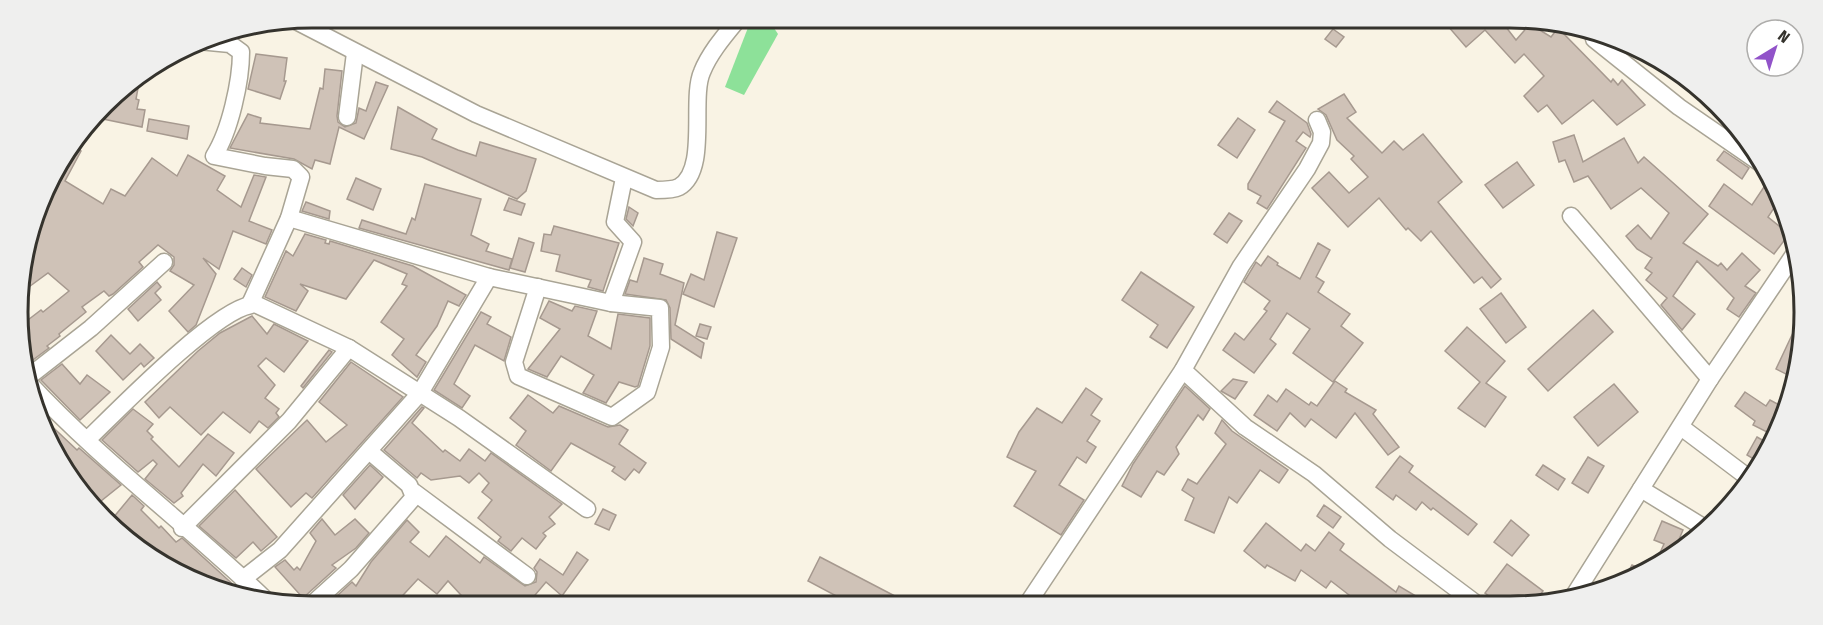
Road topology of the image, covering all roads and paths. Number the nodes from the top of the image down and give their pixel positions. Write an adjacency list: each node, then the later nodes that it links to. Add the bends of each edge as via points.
1 (309, 28): 5 (street)
2 (732, 28): 9 (street, via 702,72 692,174 680,186 656,190)
3 (223, 43): 11 (street, via 241,52 241,64 222,143 214,156 297,171 300,186)
4 (1599, 43): 8 (street, via 1679,107)
5 (355, 53): 6 (street); 9 (street, via 476,114)
6 (347, 117)
7 (1317, 120): 19 (street, via 1321,143 1241,266)
8 (1745, 153)
9 (624, 178): 17 (street, via 615,222 633,242)
10 (1570, 216): 21 (street)
11 (289, 218): 14 (street); 16 (street)
12 (164, 262): 20 (street)
13 (1790, 262): 21 (street)
14 (489, 278): 15 (street); 22 (street)
15 (538, 287): 17 (street); 17 (street, via 514,362 518,376 612,417 647,392 661,347 660,308)
16 (250, 302): 18 (street); 25 (street, via 227,314 193,342)
17 (611, 303)
18 (349, 348): 22 (street); 32 (street, via 289,421)
19 (1183, 370): 38 (street); 39 (street, via 1245,427 1314,474 1390,539)
20 (35, 373)
21 (1710, 380): 24 (street)
22 (420, 393): 26 (street); 30 (street)
23 (40, 394): 25 (street)
24 (1681, 427): 27 (street); 28 (street)
25 (87, 440): 32 (street)
26 (369, 451): 29 (street); 34 (street, via 280,550)
27 (1744, 474)
28 (1641, 489): 31 (street); 35 (street)
29 (414, 492): 33 (street); 37 (street, via 412,501 351,569)
30 (587, 509)
31 (1699, 525)
32 (182, 528): 34 (street)
33 (527, 576)
34 (243, 579): 36 (street)
35 (1579, 588)
36 (256, 591)
37 (320, 596)
38 (1033, 596)
39 (1466, 596)

